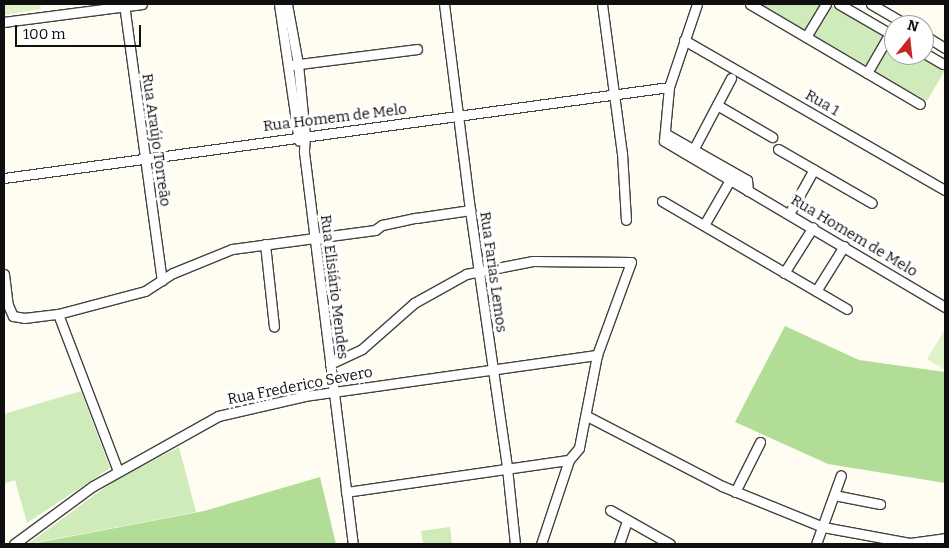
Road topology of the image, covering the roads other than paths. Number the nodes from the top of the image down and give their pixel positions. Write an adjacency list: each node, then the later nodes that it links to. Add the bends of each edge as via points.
1 (142, 4): 11 (street)
2 (279, 4): 23 (street, Rua Elisiário Mendes)
3 (287, 4): 23 (street, Rua Elisiário Mendes)
4 (444, 4): 30 (street, Rua Farias Lemos)
5 (602, 4): 27 (street)
6 (697, 4): 16 (street)
7 (750, 4): 15 (street)
8 (826, 4): 15 (street)
9 (840, 4): 14 (street)
10 (871, 4): 12 (street)
11 (124, 5): 13 (street); 35 (street, Rua Araújo Torreão)
12 (890, 15)
13 (4, 22)
14 (884, 29)
15 (806, 37): 24 (street)
16 (684, 40): 26 (street); 39 (street, Rua 1)
17 (934, 41): 19 (street)
18 (884, 46): 24 (street)
19 (945, 48)
20 (417, 49): 23 (street)
21 (934, 59): 22 (street)
22 (943, 64)
23 (293, 65): 31 (street, Rua Elisiário Mendes)
24 (867, 73): 28 (street)
25 (731, 78): 29 (street)
26 (669, 87): 27 (street, Rua Homem de Melo); 34 (street, Rua Homem de Melo, via 665,137)
27 (615, 93): 30 (street, Rua Homem de Melo); 45 (street)
28 (920, 104)
29 (717, 105): 32 (street); 34 (street)
30 (457, 115): 31 (street, Rua Homem de Melo); 43 (street, Rua Farias Lemos)
31 (301, 136): 35 (street, Rua Homem de Melo); 48 (street, Rua Elisiário Mendes)
32 (772, 137)
33 (778, 148): 36 (street)
34 (692, 153): 38 (street, Rua Homem de Melo); 40 (street, Rua Homem de Melo, via 747,180)
35 (144, 158): 37 (street, Rua Homem de Melo); 54 (street, Rua Araújo Torreão)
36 (814, 169): 42 (street); 44 (street)
37 (4, 178)
38 (730, 180): 40 (street, Rua Homem de Melo); 46 (street)
39 (945, 190)
40 (748, 191): 44 (street, Rua Homem de Melo)
41 (662, 201): 46 (street)
42 (872, 203)
43 (470, 210): 48 (street, via 382,225 375,230); 51 (street, Rua Farias Lemos)
44 (789, 214): 47 (street, Rua Homem de Melo)
45 (626, 220)
46 (704, 225): 52 (street)
47 (812, 227): 50 (street, Rua Homem de Melo); 52 (street)
48 (314, 238): 49 (street); 61 (street, Rua Elisiário Mendes)
49 (265, 244): 54 (street, via 232,249); 59 (street)
50 (844, 246): 55 (street); 56 (street, Rua Homem de Melo)
51 (479, 271): 60 (street, via 533,261 631,262); 61 (street, via 466,274 414,303 362,349); 62 (street, Rua Farias Lemos)
52 (784, 273): 55 (street)
53 (4, 274): 58 (street, via 10,313 18,318)
54 (162, 280): 58 (street, via 145,291)
55 (816, 291): 57 (street)
56 (945, 306)
57 (847, 309)
58 (58, 314): 68 (street)
59 (274, 327)
60 (597, 355): 62 (street, Rua Frederico Severo); 64 (street)
61 (330, 364): 63 (street, Rua Elisiário Mendes)
62 (493, 368): 63 (street, Rua Frederico Severo); 67 (street, Rua Farias Lemos)
63 (334, 392): 68 (street, Rua Frederico Severo, via 218,416); 70 (street, Rua Elisiário Mendes)
64 (587, 416): 66 (street, via 579,448); 71 (street)
65 (760, 442): 71 (street)
66 (569, 460): 67 (street); 81 (street)
67 (507, 468): 70 (street); 80 (street, Rua Farias Lemos)
68 (118, 471): 78 (street, Rua Frederico Severo, via 67,503)
69 (841, 475): 72 (street)
70 (346, 492): 79 (street, Rua Elisiário Mendes)
71 (735, 492): 76 (street)
72 (834, 495): 73 (street); 76 (street)
73 (880, 504)
74 (610, 510): 75 (street)
75 (627, 521): 82 (street); 83 (street)
76 (823, 528): 77 (street, via 910,543); 84 (street)
77 (945, 538)
78 (14, 544)
79 (353, 544)
80 (515, 544)
81 (541, 544)
82 (619, 544)
83 (670, 544)
84 (816, 544)

